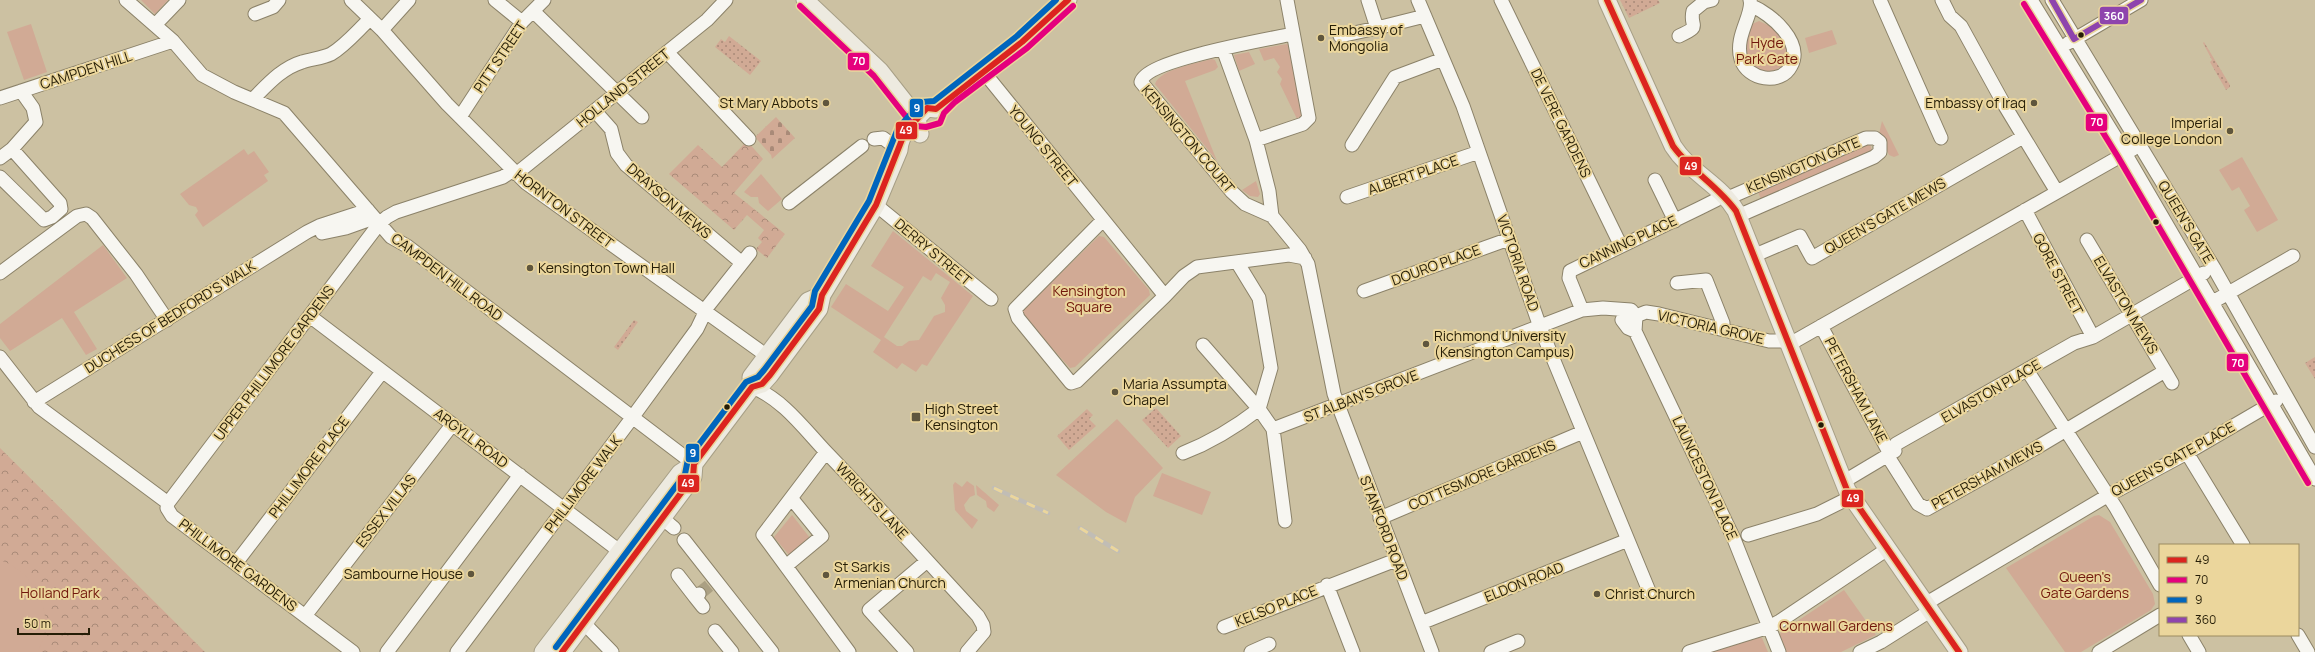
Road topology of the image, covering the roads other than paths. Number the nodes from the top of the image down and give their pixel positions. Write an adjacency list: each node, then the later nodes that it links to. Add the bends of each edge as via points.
1 (126, 0): 28 (street, CAMPDEN HILL ROAD)
2 (179, 0): 28 (street)
3 (279, 0): 24 (street, via 273,7)
4 (351, 0): 26 (street, HORNTON STREET)
5 (409, 0): 30 (street)
6 (495, 0): 27 (street)
7 (544, 0): 23 (street, PITT STREET)
8 (726, 0): 38 (street, HOLLAND STREET, via 707,20)
9 (805, 0): 48 (main road, via 880,71)
10 (1068, 0): 40 (main road, via 1022,42)
11 (1287, 0): 31 (street)
12 (1368, 0): 29 (street)
13 (1418, 0): 25 (street, VICTORIA ROAD)
14 (1501, 0): 78 (street, DE VERE GARDENS)
15 (1607, 0): 66 (main road, via 1673,146 1688,166)
16 (1712, 0): 33 (street, via 1704,2 1693,11 1692,30)
17 (1880, 0): 50 (street)
18 (1942, 0): 49 (street, via 1950,16 1961,26)
19 (2031, 0): 36 (street, QUEEN'S GATE)
20 (2052, 0): 34 (street, QUEEN'S GATE)
21 (2141, 0): 34 (street)
22 (1751, 3): 22 (street, via 1741,33 1741,58 1748,72 1754,76 1779,76 1791,67 1794,59 1792,43 1772,18)
23 (532, 11): 27 (street, PITT STREET); 42 (street)
24 (255, 14)
25 (1425, 16): 29 (street); 39 (street, VICTORIA ROAD)
26 (370, 19): 30 (street, HORNTON STREET); 44 (street, via 338,50 300,62 287,69)
27 (522, 22): 46 (street, PITT STREET)
28 (155, 25): 35 (street, CAMPDEN HILL ROAD)
29 (1377, 28): 32 (street)
30 (382, 30): 46 (street, HORNTON STREET)
31 (1294, 34): 37 (street, KENSINGTON COURT); 53 (street, via 1309,118 1303,124)
32 (1340, 36)
33 (1679, 36)
34 (2074, 39): 36 (street); 55 (street, QUEEN'S GATE)
35 (173, 41): 41 (street, CAMPDEN HILL); 44 (street, CAMPDEN HILL ROAD, via 202,74 234,92)
36 (2059, 48): 60 (street, QUEEN'S GATE)
37 (1223, 49): 53 (street); 71 (street, KENSINGTON COURT, via 1158,67 1147,73 1141,82 1232,192 1245,204)
38 (667, 52): 42 (street, HOLLAND STREET); 51 (street)
39 (1443, 59): 54 (street, via 1395,77); 59 (street, VICTORIA ROAD)
40 (983, 71): 48 (main road); 74 (street, YOUNG STREET)
41 (21, 91): 43 (street, CAMPDEN HILL); 57 (street, via 33,108 36,122)
42 (618, 93): 45 (street, HOLLAND STREET); 47 (street)
43 (0, 98)
44 (253, 99): 73 (street, CAMPDEN HILL ROAD, via 284,113)
45 (596, 111): 62 (street, HOLLAND STREET); 81 (street, DRAYSON MEWS, via 611,129 617,153 626,165)
46 (460, 117): 62 (street, HORNTON STREET)
47 (642, 117)
48 (918, 126): 58 (main road, via 900,140)
49 (2023, 137): 65 (street); 79 (street, QUEEN'S GATE MEWS, via 1812,258 1800,236)
50 (1942, 138)
51 (749, 139)
52 (874, 139): 58 (street, via 883,138)
53 (1256, 140): 71 (street, via 1269,192)
54 (1352, 145)
55 (2139, 145): 60 (street); 84 (street, QUEEN'S GATE)
56 (862, 146): 68 (street)
57 (12, 149): 61 (street); 63 (street, via 60,203 61,209 44,220)
58 (899, 150): 69 (main road)
59 (1479, 152): 67 (street, ALBERT PLACE); 76 (street, VICTORIA ROAD)
60 (2125, 153): 65 (street); 86 (street, QUEEN'S GATE)
61 (0, 158)
62 (514, 172): 73 (street, HOLLAND STREET, via 387,217); 95 (street, HORNTON STREET)
63 (0, 177)
64 (1655, 180): 75 (street)
65 (2056, 192): 70 (street)
66 (1725, 195): 72 (main road); 72 (street, KENSINGTON GATE, via 1866,138 1875,138 1880,142 1880,152 1874,157); 75 (street, CANNING PLACE)
67 (1347, 198)
68 (789, 203)
69 (876, 205): 90 (main road); 92 (street, DERRY STREET)
70 (2025, 210): 100 (street); 103 (street, GORE STREET)
71 (1272, 216): 82 (street, KENSINGTON COURT)
72 (1738, 216): 79 (main road)
73 (374, 217): 98 (street, UPPER PHILLIMORE GARDENS); 99 (street, DUCHESS OF BEDFORD'S WALK, via 319,226 306,232); 118 (street, CAMPDEN HILL ROAD, via 391,237 407,246)
74 (1103, 220): 91 (street); 91 (street, via 1015,309 1018,318 1068,382 1074,383)
75 (1675, 220): 78 (street, CANNING PLACE)
76 (1509, 238): 88 (street, DOURO PLACE); 101 (street, VICTORIA ROAD)
77 (2087, 240): 97 (street, ELVASTON MEWS)
78 (1621, 246): 94 (street, CANNING PLACE, via 1568,272)
79 (1753, 256): 104 (main road)
80 (2293, 256): 89 (street)
81 (746, 258): 95 (street, PHILLIMORE WALK)
82 (1305, 258): 83 (street, via 1289,255); 115 (street, STANFORD ROAD)
83 (1237, 262): 91 (street, via 1197,267 1184,276); 117 (street, via 1259,298 1271,368)
84 (2214, 268): 86 (street, ELVASTON PLACE); 89 (street, QUEEN'S GATE)
85 (0, 273): 99 (street, via 77,216 86,214 92,218 131,268)
86 (2197, 277): 93 (street, QUEEN'S GATE); 97 (street, ELVASTON PLACE)
87 (1677, 283): 102 (street, via 1706,280 1723,323)
88 (1364, 291)
89 (2228, 293): 93 (street); 113 (street, QUEEN'S GATE)
90 (822, 295): 106 (main road, via 808,301); 112 (main road, via 819,308 798,340 762,384)
91 (1165, 296)
92 (991, 299)
93 (2211, 303): 116 (street, QUEEN'S GATE)
94 (1582, 310): 96 (street, VICTORIA GROVE, via 1603,308); 101 (street, ST ALBAN'S GROVE)
95 (705, 313): 106 (street, HORNTON STREET); 118 (street, PHILLIMORE WALK, via 697,329)
96 (1632, 313): 102 (street, VICTORIA GROVE, via 1646,312); 160 (street, LAUNCESTON PLACE, via 1635,331 1734,539)
97 (2132, 315): 103 (street, ELVASTON PLACE); 108 (street, ELVASTON MEWS)
98 (311, 316): 109 (street, ARGYLL ROAD); 135 (street, UPPER PHILLIMORE GARDENS)
99 (167, 320): 114 (street, DUCHESS OF BEDFORD'S WALK)
100 (1822, 326): 104 (street); 126 (street, PETERSHAM LANE)
101 (1540, 327): 115 (street, ST ALBAN'S GROVE); 122 (street, VICTORIA ROAD)
102 (1722, 329): 104 (street, VICTORIA GROVE)
103 (2093, 336): 110 (street, ELVASTON PLACE, via 2074,343)
104 (1788, 343): 131 (main road)
105 (1203, 345): 117 (street)
106 (767, 356): 112 (main road, via 751,377)
107 (0, 357): 114 (street, PHILLIMORE GARDENS)
108 (2165, 371): 111 (street, ELVASTON MEWS); 121 (street)
109 (382, 372): 119 (street, ARGYLL ROAD); 147 (street, PHILLIMORE PLACE)
110 (2028, 374): 121 (street, QUEEN'S GATE PLACE); 126 (street, ELVASTON PLACE, via 1896,444)
111 (2172, 383)
112 (752, 387): 124 (street, WRIGHTS LANE, via 768,393); 128 (main road)
113 (2285, 396): 116 (street, QUEEN'S GATE PLACE); 123 (street, QUEEN'S GATE)
114 (34, 402): 135 (street, PHILLIMORE GARDENS)
115 (1338, 404): 120 (street, ST ALBAN'S GROVE); 137 (street, STANFORD ROAD)
116 (2270, 405): 127 (street, QUEEN'S GATE PLACE); 130 (street, QUEEN'S GATE)
117 (1259, 409): 120 (street); 125 (street, via 1196,448)
118 (633, 417): 128 (street, CAMPDEN HILL ROAD); 136 (street, PHILLIMORE WALK)
119 (452, 425): 129 (street, ARGYLL ROAD); 155 (street, ESSEX VILLAS)
120 (1273, 429): 138 (street)
121 (2064, 431): 126 (street, PETERSHAM MEWS, via 1927,509 1918,504); 132 (street, QUEEN'S GATE PLACE)
122 (1583, 432): 137 (street, COTTESMORE GARDENS); 141 (street, VICTORIA ROAD)
123 (2315, 447)
124 (826, 452): 134 (street); 146 (street, WRIGHTS LANE)
125 (1183, 453)
126 (1890, 453): 131 (street, ELVASTON PLACE)
127 (2187, 453): 132 (street, QUEEN'S GATE PLACE); 142 (street)
128 (694, 464): 144 (main road, via 680,473 663,519)
129 (520, 475): 136 (street, ARGYLL ROAD); 168 (street)
130 (2315, 479)
131 (1843, 482): 133 (main road)
132 (2107, 496): 150 (street); 154 (street)
133 (1851, 497): 139 (street, via 1810,517); 143 (main road)
134 (792, 499): 148 (street, via 763,535); 148 (street, via 822,536)
135 (168, 503): 147 (street, PHILLIMORE GARDENS, via 167,508 172,516)
136 (564, 509): 144 (street, ARGYLL ROAD); 169 (street, PHILLIMORE WALK)
137 (1380, 518): 145 (street, STANFORD ROAD)
138 (1285, 522)
139 (1748, 535)
140 (684, 540): 174 (street, via 713,582)
141 (1628, 540): 152 (street, VICTORIA ROAD); 158 (street, ELDON ROAD)
142 (2242, 544)
143 (1886, 550): 154 (main road); 160 (street)
144 (626, 555): 157 (main road)
145 (1396, 560): 151 (street, KELSO PLACE); 158 (street, STANFORD ROAD)
146 (927, 561): 176 (street, via 870,610); 177 (street, WRIGHTS LANE, via 983,625 982,635)
147 (236, 563): 155 (street, PHILLIMORE GARDENS)
148 (786, 566): 175 (street)
149 (678, 575): 153 (street)
150 (2159, 583)
151 (1327, 585): 159 (street, KELSO PLACE); 179 (street, KELSO PLACE)
152 (1649, 591)
153 (699, 599)
154 (1927, 608): 183 (street, via 1881,642); 184 (main road)
155 (305, 616): 167 (street, PHILLIMORE GARDENS)
156 (2159, 616): 185 (street)
157 (578, 617): 170 (main road); 171 (main road); 172 (street)
158 (1421, 623): 180 (street, STANFORD ROAD)
159 (1224, 627)
160 (1769, 627): 181 (street); 182 (street)
161 (715, 631): 173 (street)
162 (2190, 636): 186 (street)
163 (2299, 636): 187 (street)
164 (1518, 641): 166 (street)
165 (1269, 644): 178 (street)
166 (1496, 651)
167 (353, 652)
168 (387, 652)
169 (457, 652)
170 (543, 652)
171 (562, 652)
172 (612, 652)
173 (732, 652)
174 (772, 652)
175 (849, 652)
176 (907, 652)
177 (967, 652)
178 (1252, 652)
179 (1353, 652)
180 (1432, 652)
181 (1689, 652)
182 (1779, 652)
183 (1860, 652)
184 (1959, 652)
185 (2100, 652)
186 (2199, 652)
187 (2308, 652)

